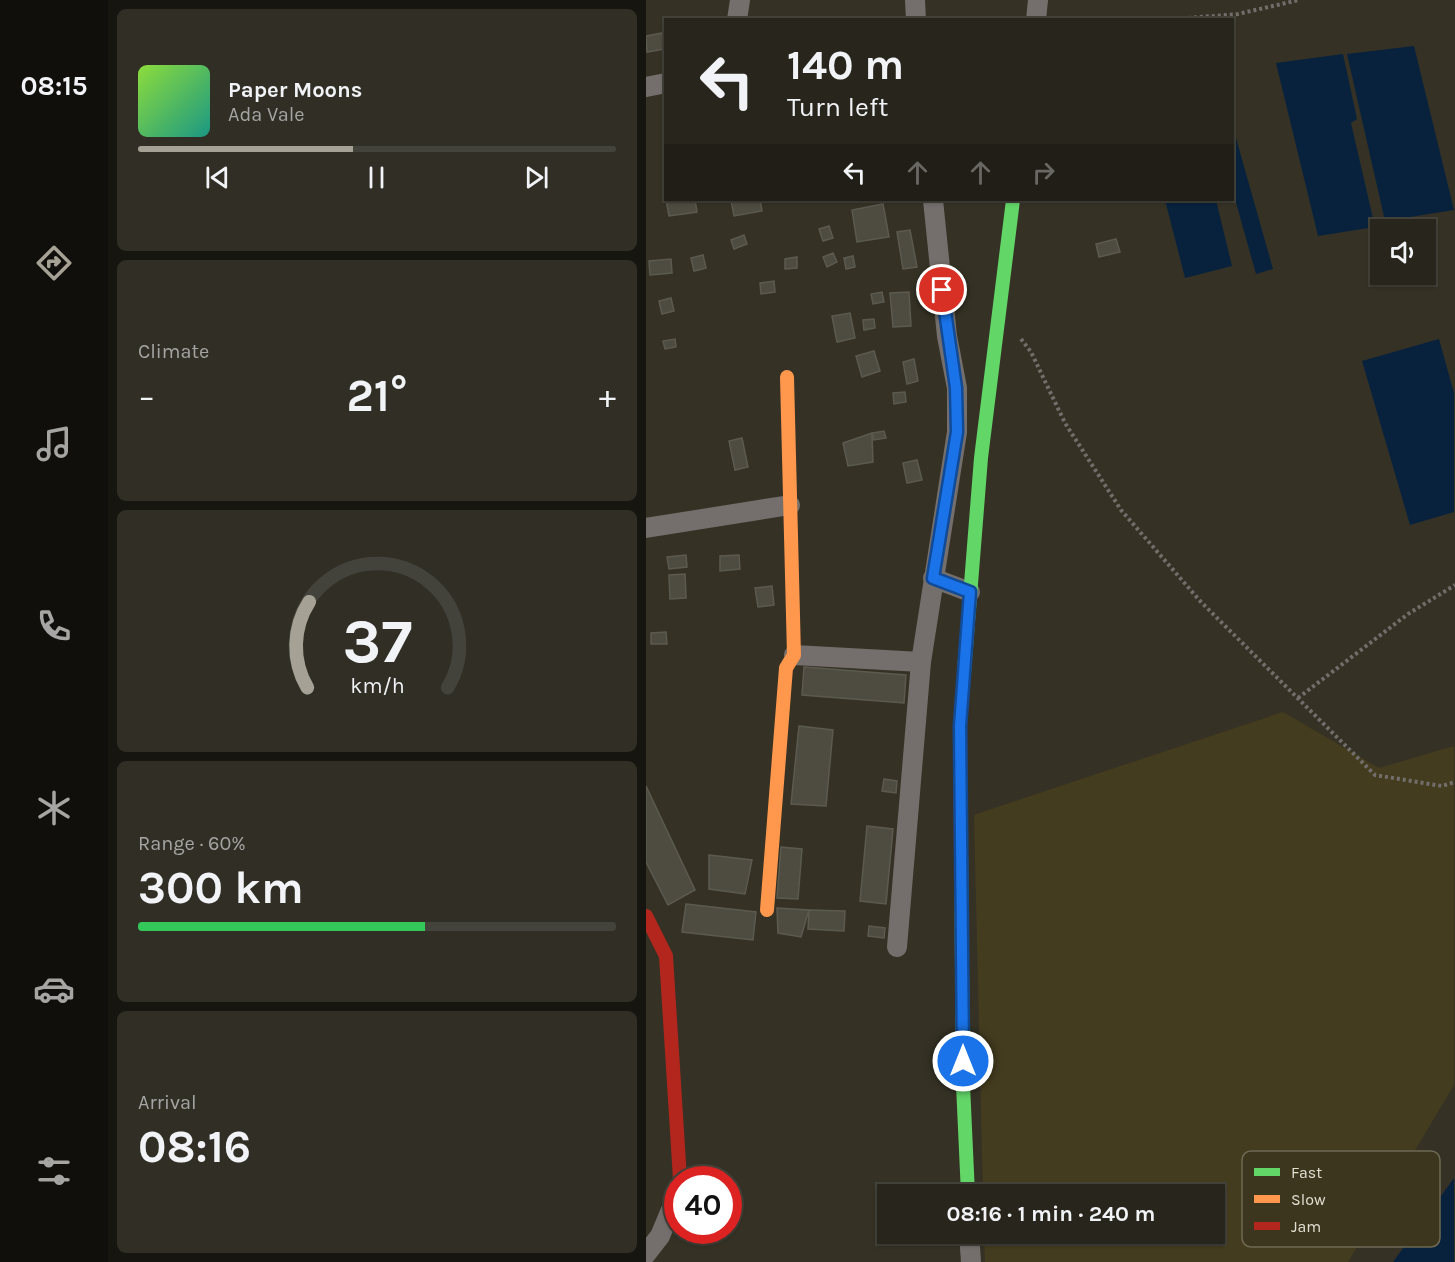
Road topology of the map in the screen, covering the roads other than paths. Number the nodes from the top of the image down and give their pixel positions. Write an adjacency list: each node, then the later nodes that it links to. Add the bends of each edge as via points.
1 (739, 0): 3 (street)
2 (1038, 0): 4 (street)
3 (737, 18)
4 (1036, 18)
5 (664, 83): 6 (street)
6 (646, 87)
7 (933, 201): 12 (street, via 956,388 957,432)
8 (1013, 201): 13 (street, via 980,458)
9 (787, 377): 10 (street)
10 (790, 505): 11 (street); 14 (street)
11 (646, 528)
12 (933, 578): 13 (street); 15 (street)
13 (970, 592): 22 (street, via 960,726)
14 (794, 655): 15 (street); 16 (street, via 786,668)
15 (921, 662): 18 (street)
16 (767, 910)
17 (646, 916): 20 (street)
18 (897, 947)
19 (646, 948): 20 (street)
20 (666, 956): 21 (street)
21 (679, 1166)
22 (968, 1184)
23 (664, 1215): 24 (street)
24 (653, 1232): 26 (street)
25 (970, 1244): 27 (street)
26 (646, 1254)
27 (971, 1262)

